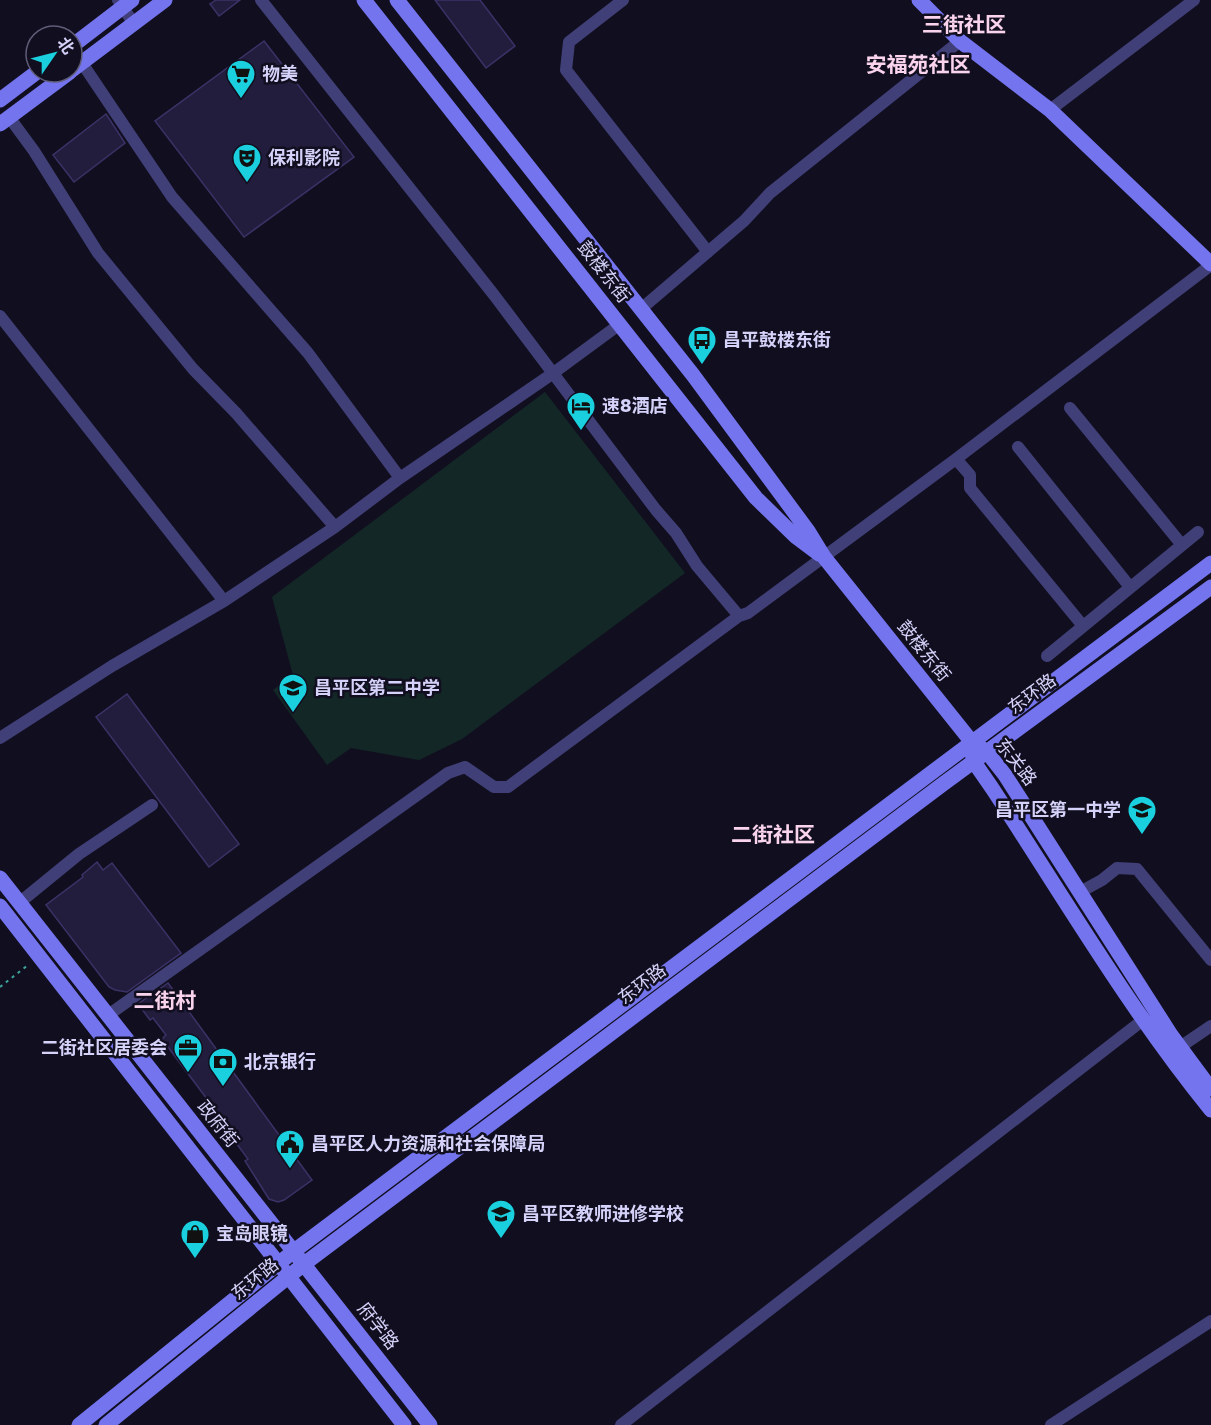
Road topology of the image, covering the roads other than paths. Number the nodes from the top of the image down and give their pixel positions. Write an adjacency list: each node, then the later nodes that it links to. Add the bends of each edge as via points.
1 (165, 0): 9 (street)
2 (261, 0): 24 (street)
3 (364, 0): 23 (street, 鼓楼东街)
4 (398, 0): 21 (street, 鼓楼东街)
5 (623, 0): 19 (street, via 569,42 566,70)
6 (919, 0): 11 (street)
7 (1194, 0): 17 (street)
8 (124, 3): 9 (street); 10 (street)
9 (134, 24): 12 (street)
10 (84, 36)
11 (960, 41): 17 (street); 19 (street, via 770,193 744,222)
12 (84, 61)
13 (84, 81): 28 (street, via 172,197 308,353)
14 (24, 82): 16 (street)
15 (53, 84): 18 (street)
16 (0, 100)
17 (1050, 110): 20 (street)
18 (5, 121): 29 (street, via 34,151 98,253 193,369)
19 (708, 252): 21 (street)
20 (1211, 265): 27 (street)
21 (641, 309): 32 (street, 鼓楼东街)
22 (0, 316): 36 (street)
23 (620, 324): 24 (street); 32 (street, 鼓楼东街, via 756,498 795,536)
24 (552, 374): 28 (street); 37 (street)
25 (1070, 408): 31 (street)
26 (1018, 447): 34 (street)
27 (956, 459): 32 (street); 38 (street, via 970,475 970,488)
28 (400, 478): 29 (street)
29 (335, 527): 36 (street)
30 (1198, 532): 31 (street)
31 (1182, 545): 34 (street)
32 (824, 557): 37 (street); 41 (street, 鼓楼东街)
33 (1211, 562): 41 (street, 东环路)
34 (1130, 587): 38 (street)
35 (1211, 587): 42 (street, 东环路)
36 (224, 601): 40 (street)
37 (739, 616): 50 (street, via 508,787 494,787 465,767 448,773)
38 (1083, 626): 39 (street)
39 (1047, 656)
40 (0, 738)
41 (970, 741): 42 (street, 东关路); 43 (street, 东关路); 56 (street, 东环路)
42 (987, 752): 43 (street, 东环路); 46 (street, 东关路)
43 (974, 762): 51 (street, 东关路); 58 (street, 东环路)
44 (152, 805): 47 (street, via 79,854)
45 (0, 878): 47 (street, 政府街)
46 (1080, 892): 49 (street, via 1118,868 1137,869); 53 (street, 东关路)
47 (19, 903): 50 (street, 政府街)
48 (0, 906): 57 (street)
49 (1211, 960)
50 (107, 1016): 56 (street, 政府街)
51 (1143, 1020): 55 (street, 东关路); 65 (street)
52 (1211, 1026): 53 (street)
53 (1180, 1047): 54 (street, 东关路)
54 (1211, 1089)
55 (1211, 1110)
56 (294, 1251): 57 (street, 东环路); 58 (street, 府学路)
57 (278, 1264): 59 (street); 61 (street, 东环路)
58 (304, 1264): 59 (street, 东环路); 64 (street, 府学路)
59 (288, 1277): 62 (street, 东环路); 63 (street)
60 (1211, 1321): 66 (street)
61 (79, 1425)
62 (106, 1425)
63 (404, 1425)
64 (430, 1425)
65 (621, 1425)
66 (1051, 1425)

